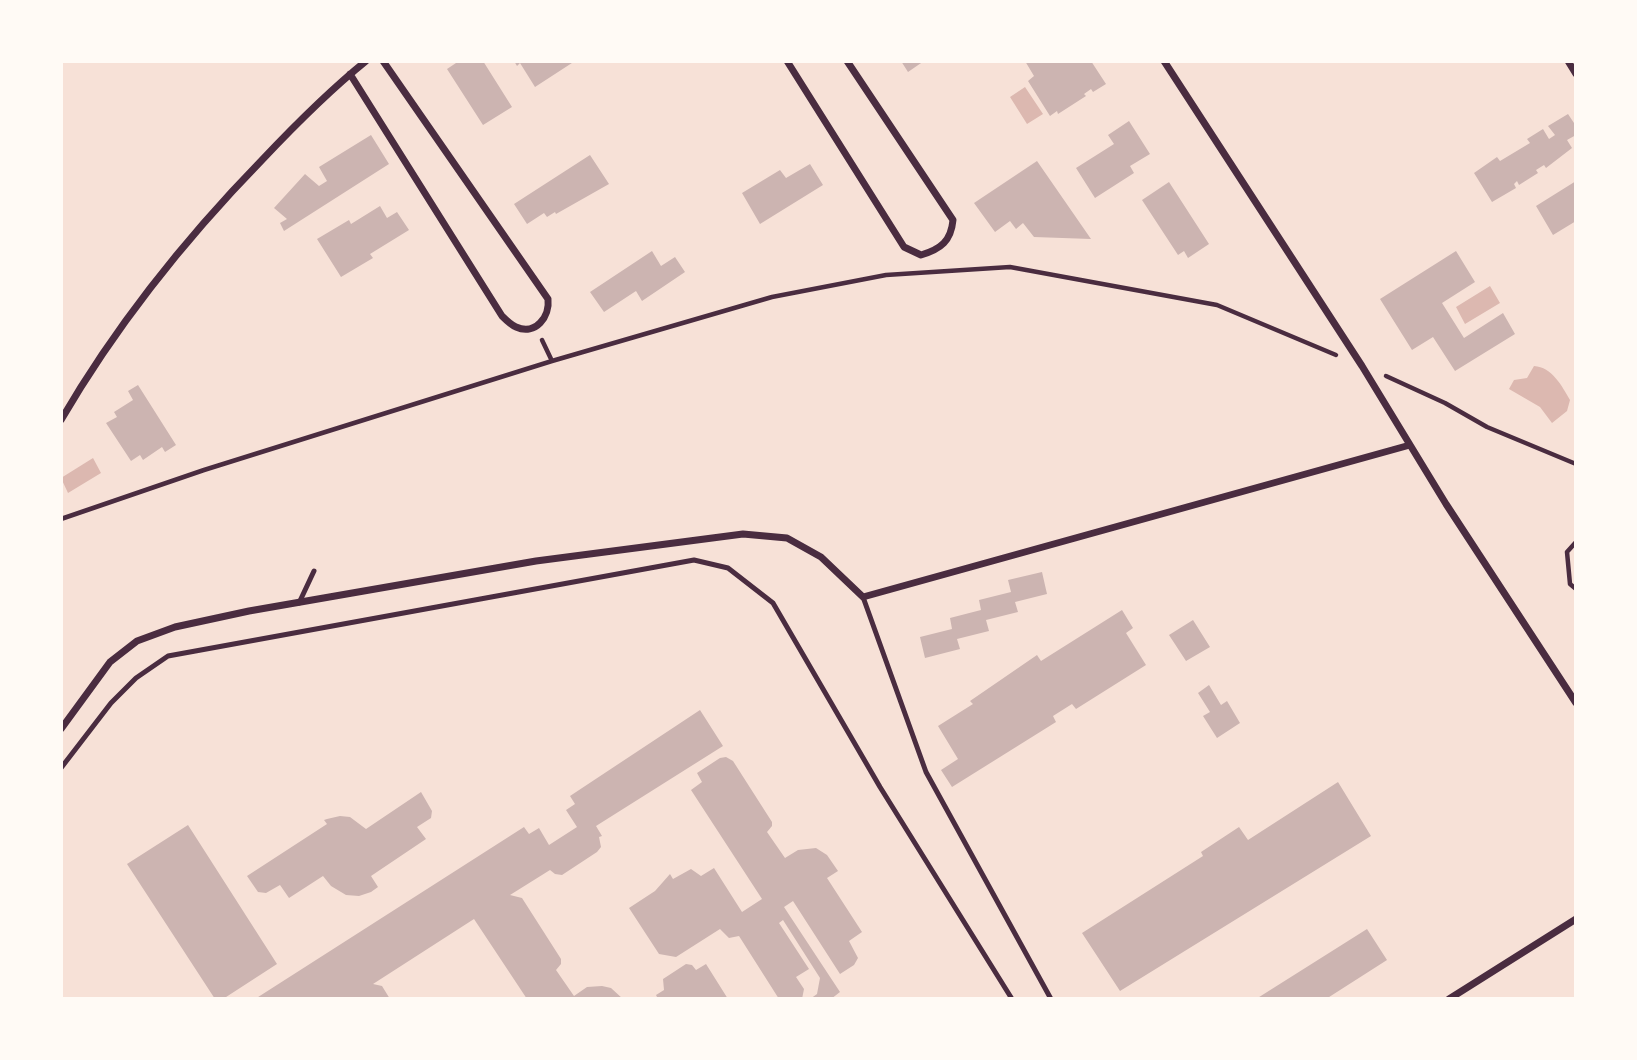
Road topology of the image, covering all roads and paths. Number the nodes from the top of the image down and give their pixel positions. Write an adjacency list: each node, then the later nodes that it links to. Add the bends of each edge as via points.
1 (366, 61): 7 (street)
2 (383, 61): 9 (street, via 548,299 547,317)
3 (787, 61): 4 (street, via 904,247 921,255 933,252 946,243 953,220)
4 (847, 61)
5 (1164, 61): 11 (street)
6 (1568, 61): 8 (street)
7 (350, 74): 9 (street, via 502,316 515,327); 12 (street, via 296,124 172,258 83,381)
8 (1576, 74)
9 (536, 327): 10 (path)
10 (552, 361): 11 (path, via 772,297 886,275 1010,267 1217,305); 15 (path)
11 (1362, 366): 13 (street); 14 (path)
12 (61, 420)
13 (1410, 445): 19 (street); 21 (street)
14 (1576, 464)
15 (61, 519)
16 (1576, 541): 18 (path, via 1567,552 1570,584)
17 (314, 571): 20 (lane)
18 (1576, 589)
19 (863, 597): 20 (street, via 821,557 788,538 743,534 536,561); 26 (lane, via 926,772)
20 (299, 603): 22 (street, via 175,627 137,641 110,662)
21 (1576, 704)
22 (61, 729)
23 (61, 768): 25 (lane, via 110,702 168,656 694,560 728,568 773,603)
24 (1576, 919): 27 (street)
25 (1012, 999)
26 (1052, 999)
27 (1450, 999)

